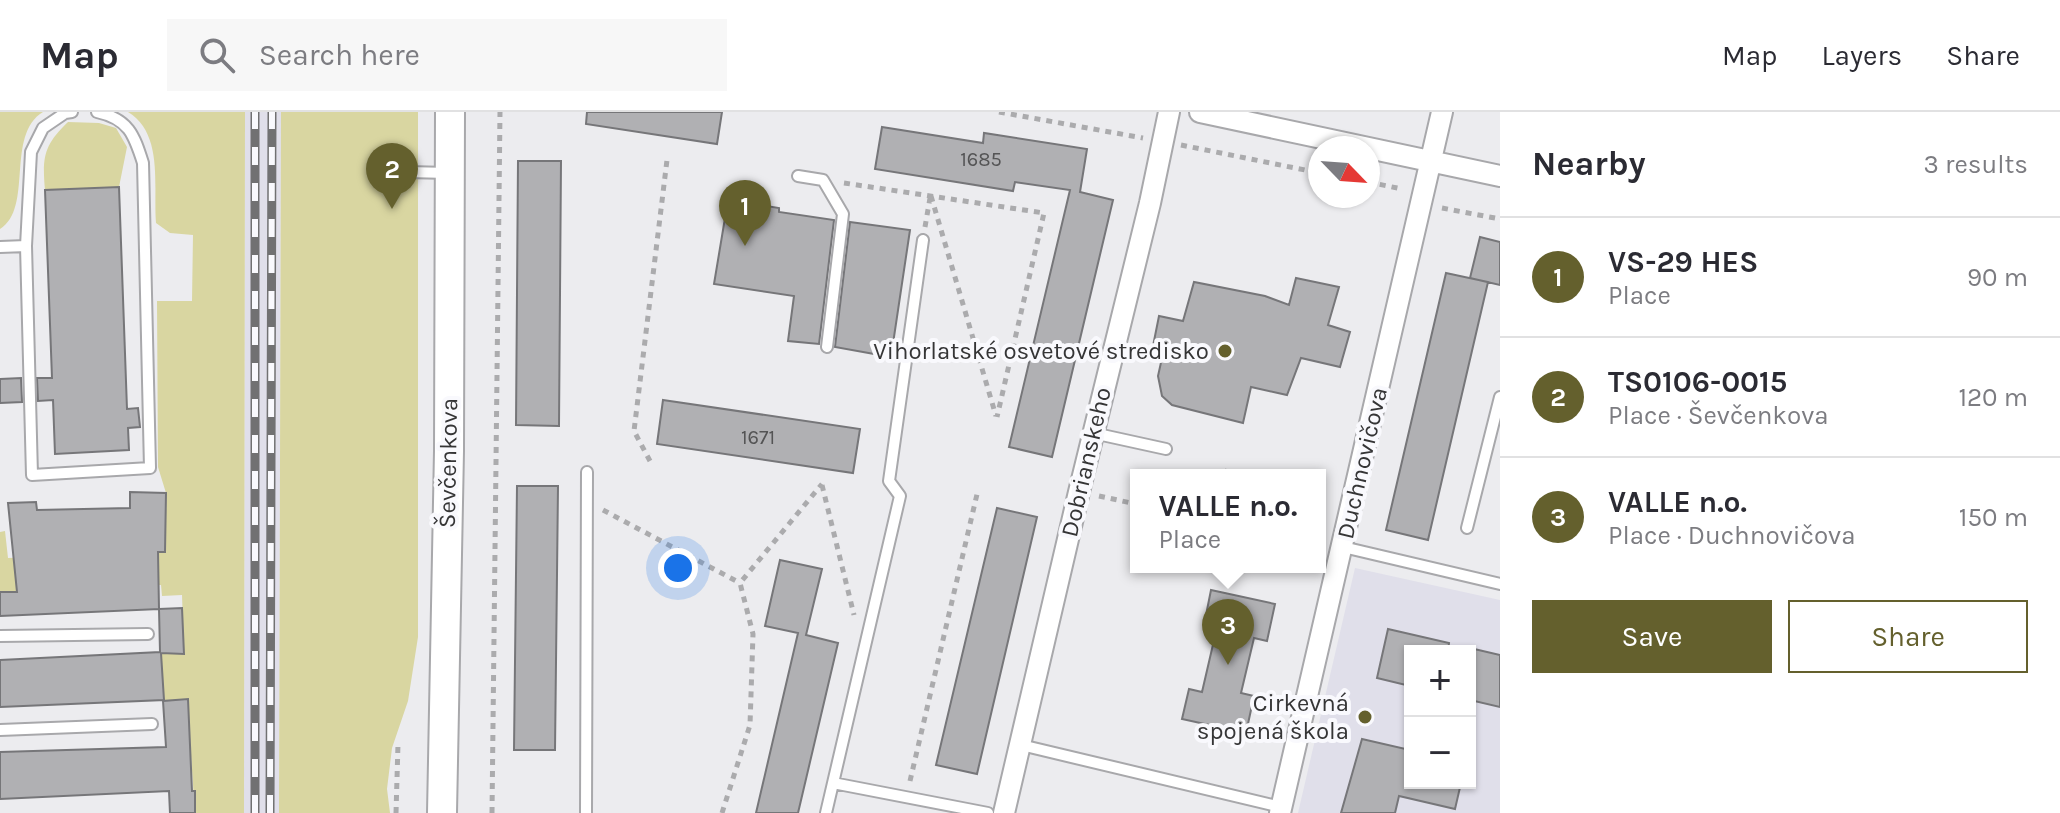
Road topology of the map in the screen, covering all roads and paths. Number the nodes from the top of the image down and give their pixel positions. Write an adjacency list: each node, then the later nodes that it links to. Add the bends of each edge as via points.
1 (72, 112): 24 (lane, via 43,128 31,152)
2 (97, 112): 24 (lane, via 113,116 134,133 143,163 150,468 32,475)
3 (450, 112): 14 (main road, Ševčenkova)
4 (500, 112): 52 (path)
5 (999, 112): 9 (path)
6 (1169, 112): 9 (street, Dobrianskeho)
7 (1200, 112): 11 (street)
8 (1442, 112): 11 (street, Duchnovičova)
9 (1163, 141): 12 (path); 28 (street, Dobrianskeho)
10 (667, 160): 30 (path, via 634,431)
11 (1433, 161): 16 (street); 37 (street, Duchnovičova)
12 (1308, 171)
13 (407, 172): 14 (lane)
14 (450, 173): 51 (main road, Ševčenkova)
15 (798, 176): 17 (lane)
16 (1500, 176)
17 (823, 180): 20 (path); 26 (lane, via 843,214)
18 (1380, 185): 19 (path)
19 (1414, 192)
20 (931, 196): 20 (path, via 1044,213 997,417 992,402); 23 (path)
21 (1437, 207): 22 (path)
22 (1500, 219)
23 (923, 240): 42 (lane, via 889,481 900,496)
24 (26, 246): 25 (lane)
25 (0, 247)
26 (827, 347)
27 (1500, 397): 36 (lane)
28 (1093, 433): 29 (lane); 33 (street, Dobrianskeho)
29 (1166, 449)
30 (650, 461)
31 (587, 472): 34 (lane)
32 (978, 490): 48 (path)
33 (1079, 492): 35 (path); 46 (street, Dobrianskeho)
34 (587, 502): 38 (path); 53 (lane)
35 (1130, 503)
36 (1467, 528)
37 (1343, 547): 39 (lane); 49 (street, Duchnovičova)
38 (740, 583): 42 (path, via 822,484); 54 (path, via 753,634 750,725)
39 (1500, 584)
40 (148, 634): 41 (lane)
41 (0, 636)
42 (863, 652): 47 (lane)
43 (152, 724): 44 (lane)
44 (0, 730)
45 (398, 744): 50 (path)
46 (1021, 745): 49 (lane); 57 (street, Dobrianskeho)
47 (833, 783): 48 (lane); 55 (lane)
48 (906, 797): 56 (lane)
49 (1281, 810)
50 (396, 813)
51 (442, 813)
52 (492, 813)
53 (586, 813)
54 (722, 813)
55 (826, 813)
56 (988, 813)
57 (1004, 813)

